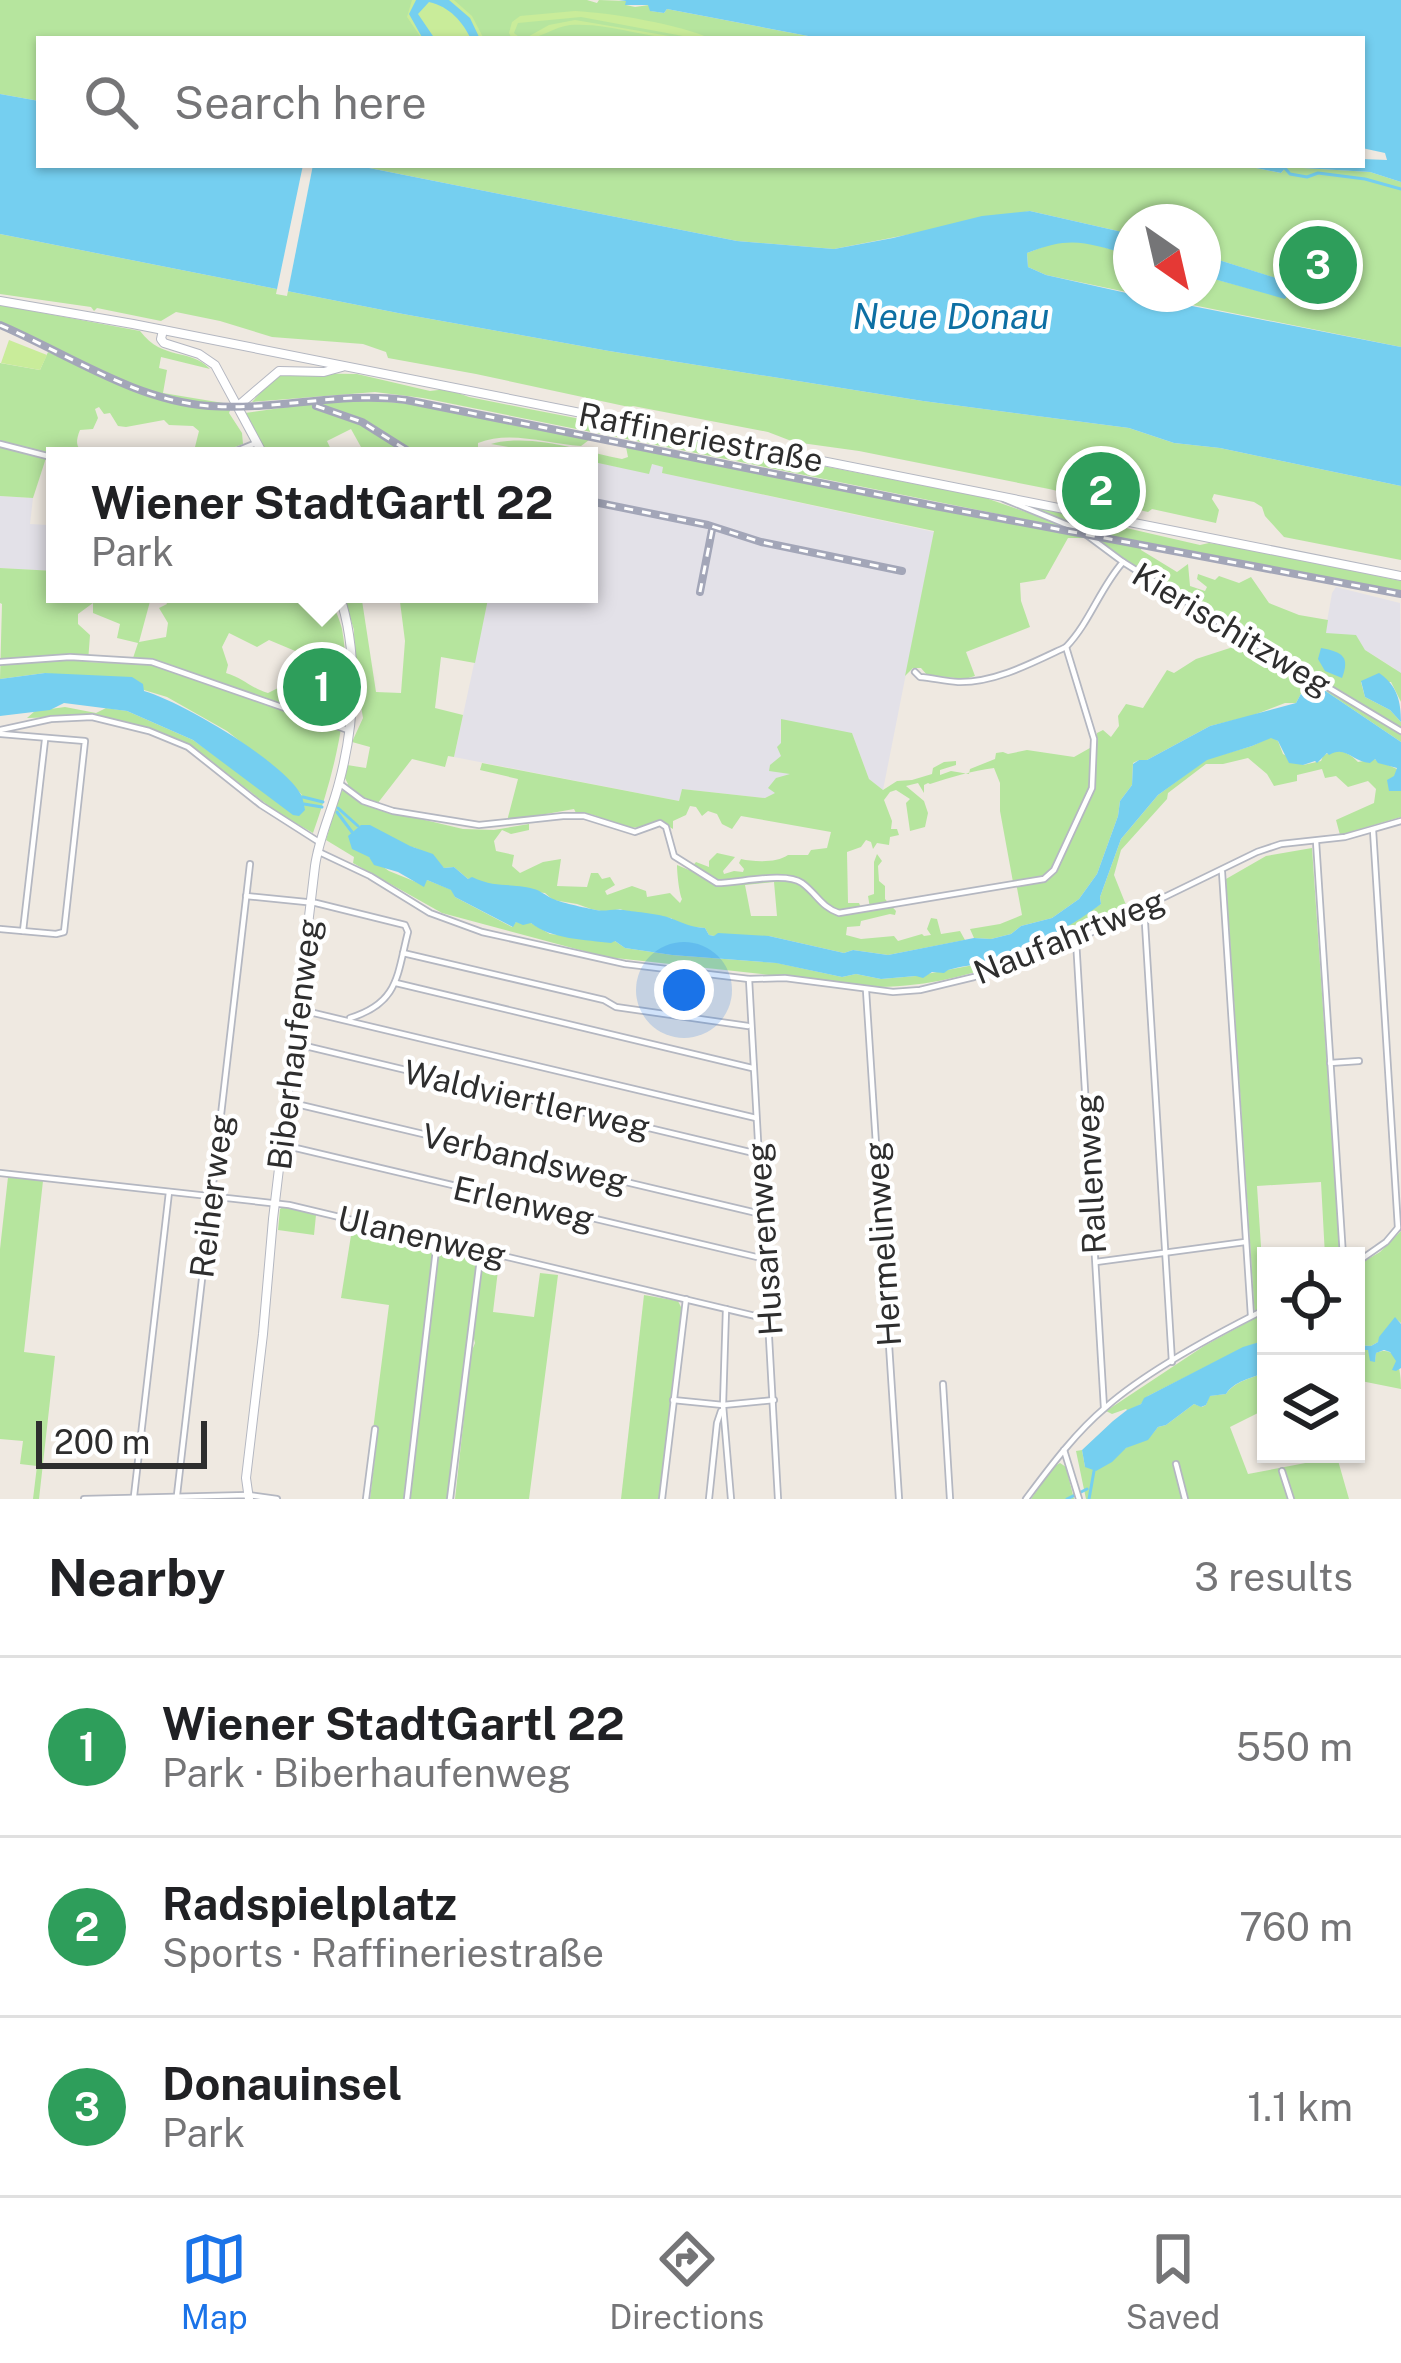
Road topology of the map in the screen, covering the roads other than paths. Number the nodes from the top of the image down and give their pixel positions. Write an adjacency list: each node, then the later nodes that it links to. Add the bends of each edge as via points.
1 (0, 301): 2 (main road, Raffineriestraße)
2 (163, 330): 3 (main road, Raffineriestraße); 4 (main road, via 164,343 211,360)
3 (344, 367): 4 (main road, via 279,371); 10 (main road, Raffineriestraße)
4 (238, 406): 5 (main road)
5 (256, 442): 7 (street); 8 (main road)
6 (0, 444): 9 (street)
7 (245, 447)
8 (259, 447)
9 (46, 456)
10 (999, 496): 11 (street, Kierischitzweg, via 1080,530); 12 (main road, Raffineriestraße)
11 (1123, 562): 14 (street); 18 (street, Kierischitzweg)
12 (1401, 576)
13 (341, 603): 17 (main road, Biberhaufenweg)
14 (1066, 647): 16 (street, via 976,680); 21 (street, via 1094,739 1092,788 1054,870 1011,886 839,914 797,879 708,879 674,856 660,823 635,832 584,816 479,825 393,811)
15 (0, 662): 17 (street, via 152,662)
16 (915, 672)
17 (349, 731): 21 (main road, Biberhaufenweg)
18 (1401, 731)
19 (0, 732): 20 (street); 25 (street, Naufahrtweg, via 92,717 148,731 188,747)
20 (45, 737): 32 (street); 32 (street, via 86,740 64,932)
21 (339, 783): 25 (main road, Biberhaufenweg)
22 (1401, 821): 23 (street, Naufahrtweg)
23 (1373, 830): 24 (street, Naufahrtweg); 54 (street)
24 (1316, 841): 27 (street, Naufahrtweg, via 1281,844); 43 (street)
25 (318, 846): 29 (main road, Biberhaufenweg); 35 (street, Naufahrtweg, via 466,928 606,961)
26 (250, 864): 28 (street, Reiherweg)
27 (1222, 872): 30 (street, Naufahrtweg); 56 (street)
28 (246, 896): 29 (street); 51 (street, Reiherweg)
29 (311, 903): 34 (street, via 405,925); 38 (main road, Biberhaufenweg)
30 (1144, 907): 33 (street, Naufahrtweg); 59 (street)
31 (0, 929): 32 (street)
32 (23, 931)
33 (1076, 940): 37 (street, Naufahrtweg, via 920,990); 62 (street, Rallenweg)
34 (403, 953): 36 (street); 40 (street, via 616,1007)
35 (749, 979): 37 (street, Naufahrtweg); 40 (street, Husarenweg)
36 (396, 982): 39 (street, via 376,1008); 44 (street)
37 (866, 990): 90 (street, Hermelinweg)
38 (297, 1010): 39 (street); 41 (main road, Biberhaufenweg)
39 (344, 1020): 46 (street)
40 (751, 1026): 44 (street, Husarenweg)
41 (295, 1044): 45 (main road, Biberhaufenweg); 48 (street, Waldviertlerweg)
42 (1359, 1060): 43 (street)
43 (1330, 1063): 57 (street)
44 (753, 1068): 46 (street, Husarenweg)
45 (288, 1102): 47 (main road, Biberhaufenweg); 53 (street, Verbandsweg)
46 (756, 1118): 48 (street, Husarenweg)
47 (283, 1145): 52 (main road, Biberhaufenweg); 61 (street, Erlenweg)
48 (758, 1154): 53 (street, Husarenweg)
49 (0, 1173): 50 (street, Ulanenweg)
50 (169, 1192): 51 (street, Ulanenweg); 79 (street)
51 (211, 1197): 52 (street, Ulanenweg); 78 (street, Reiherweg)
52 (275, 1204): 55 (street, Ulanenweg); 80 (main road, Biberhaufenweg)
53 (761, 1214): 61 (street, Husarenweg)
54 (1400, 1226): 60 (street)
55 (437, 1241): 58 (street, Ulanenweg); 84 (street)
56 (1245, 1242): 59 (street); 66 (street)
57 (1341, 1247)
58 (481, 1251): 63 (street, Ulanenweg); 85 (street)
59 (1165, 1254): 62 (street); 68 (street)
60 (1365, 1256)
61 (765, 1259): 67 (street, Husarenweg)
62 (1095, 1262): 73 (street, Rallenweg)
63 (686, 1299): 64 (street, Ulanenweg); 70 (street)
64 (726, 1309): 67 (street, Ulanenweg); 72 (street)
65 (1257, 1313): 66 (street)
66 (1251, 1316): 68 (street)
67 (768, 1318): 71 (street, Husarenweg)
68 (1172, 1362): 73 (street)
69 (943, 1384): 91 (street)
70 (674, 1400): 72 (street); 86 (street)
71 (773, 1400): 72 (street); 89 (street, Husarenweg)
72 (723, 1406): 87 (street); 88 (street)
73 (1104, 1408): 75 (street)
74 (375, 1429): 83 (street)
75 (1064, 1450): 92 (street); 93 (street)
76 (1176, 1463): 94 (street)
77 (1282, 1471): 95 (street)
78 (177, 1495): 79 (street); 80 (street)
79 (134, 1496): 81 (street)
80 (248, 1497): 82 (street)
81 (84, 1499)
82 (277, 1499)
83 (366, 1499)
84 (407, 1499)
85 (450, 1499)
86 (662, 1499)
87 (709, 1499)
88 (731, 1499)
89 (778, 1499)
90 (898, 1499)
91 (950, 1499)
92 (1026, 1499)
93 (1079, 1499)
94 (1185, 1499)
95 (1291, 1499)

